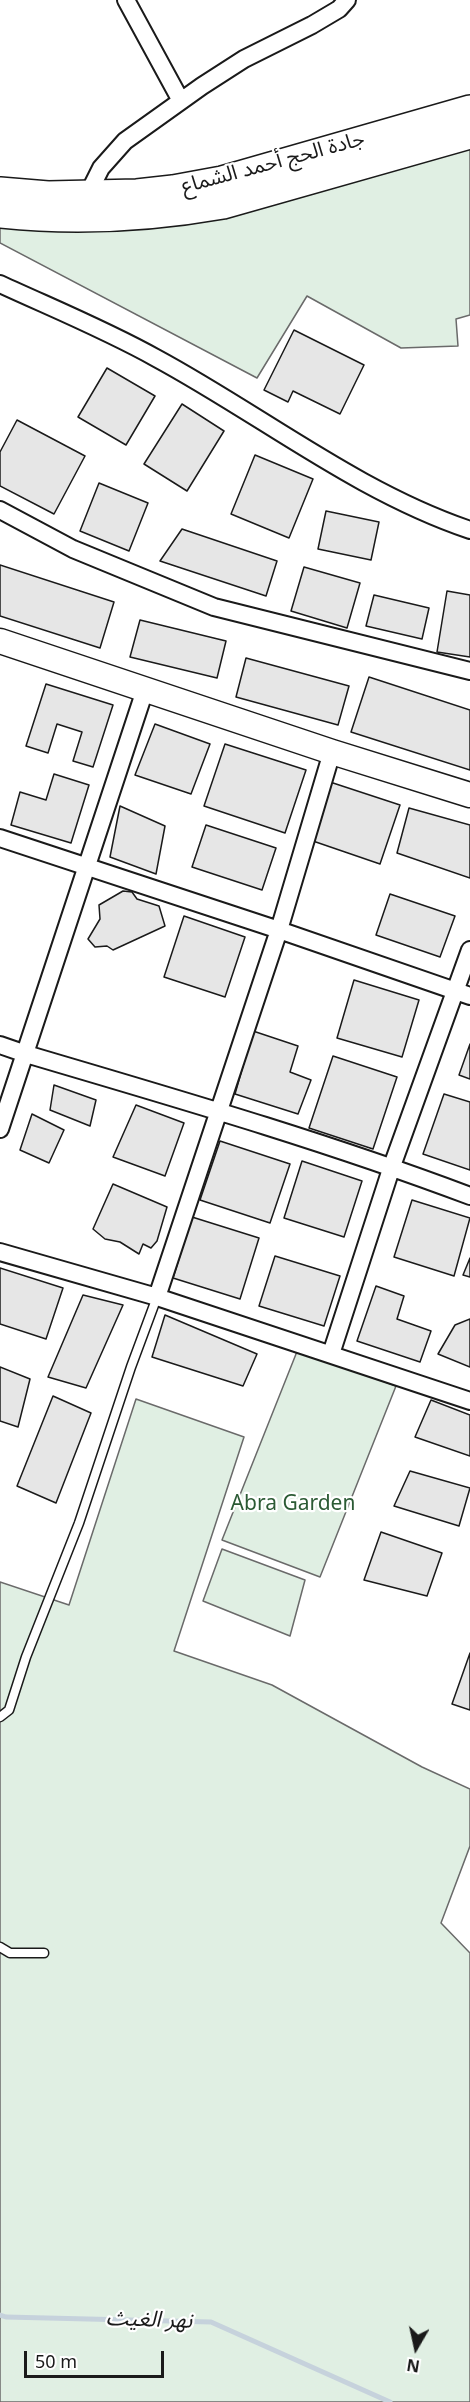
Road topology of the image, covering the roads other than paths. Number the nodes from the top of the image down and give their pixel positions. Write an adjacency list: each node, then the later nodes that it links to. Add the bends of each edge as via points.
1 (126, 0): 3 (street)
2 (349, 1): 3 (street, via 312,25 244,59)
3 (180, 101): 7 (street, via 125,141 101,168)
4 (470, 109): 7 (main road, جادة الحج أحمد الشماع, via 222,180 173,189)
5 (470, 135): 8 (main road, جادة الحج أحمد الشماع, via 223,205 92,219)
6 (0, 191): 7 (main road, جادة الحج أحمد الشماع)
7 (88, 194)
8 (0, 214)
9 (0, 284): 11 (street, via 155,357 357,479)
10 (0, 510): 13 (street, via 73,549 214,608)
11 (470, 531)
12 (0, 641): 14 (main road)
13 (470, 671)
14 (145, 690): 15 (main road); 18 (street)
15 (332, 752): 16 (main road); 19 (street)
16 (470, 795)
17 (0, 838): 18 (street)
18 (87, 867): 19 (street); 23 (street)
19 (279, 930): 21 (street); 24 (street)
20 (470, 950): 21 (street)
21 (463, 993): 26 (street)
22 (0, 1045): 23 (street)
23 (26, 1054): 24 (street); 25 (street)
24 (218, 1110): 26 (street); 29 (street)
25 (0, 1129)
26 (392, 1166): 27 (street); 30 (street)
27 (470, 1196)
28 (0, 1252): 29 (street)
29 (157, 1297): 30 (street); 32 (lane, via 79,1523 9,1710)
30 (332, 1354): 31 (street)
31 (470, 1401)
32 (0, 1717)
33 (0, 1947): 34 (lane, via 10,1953)
34 (44, 1953)

